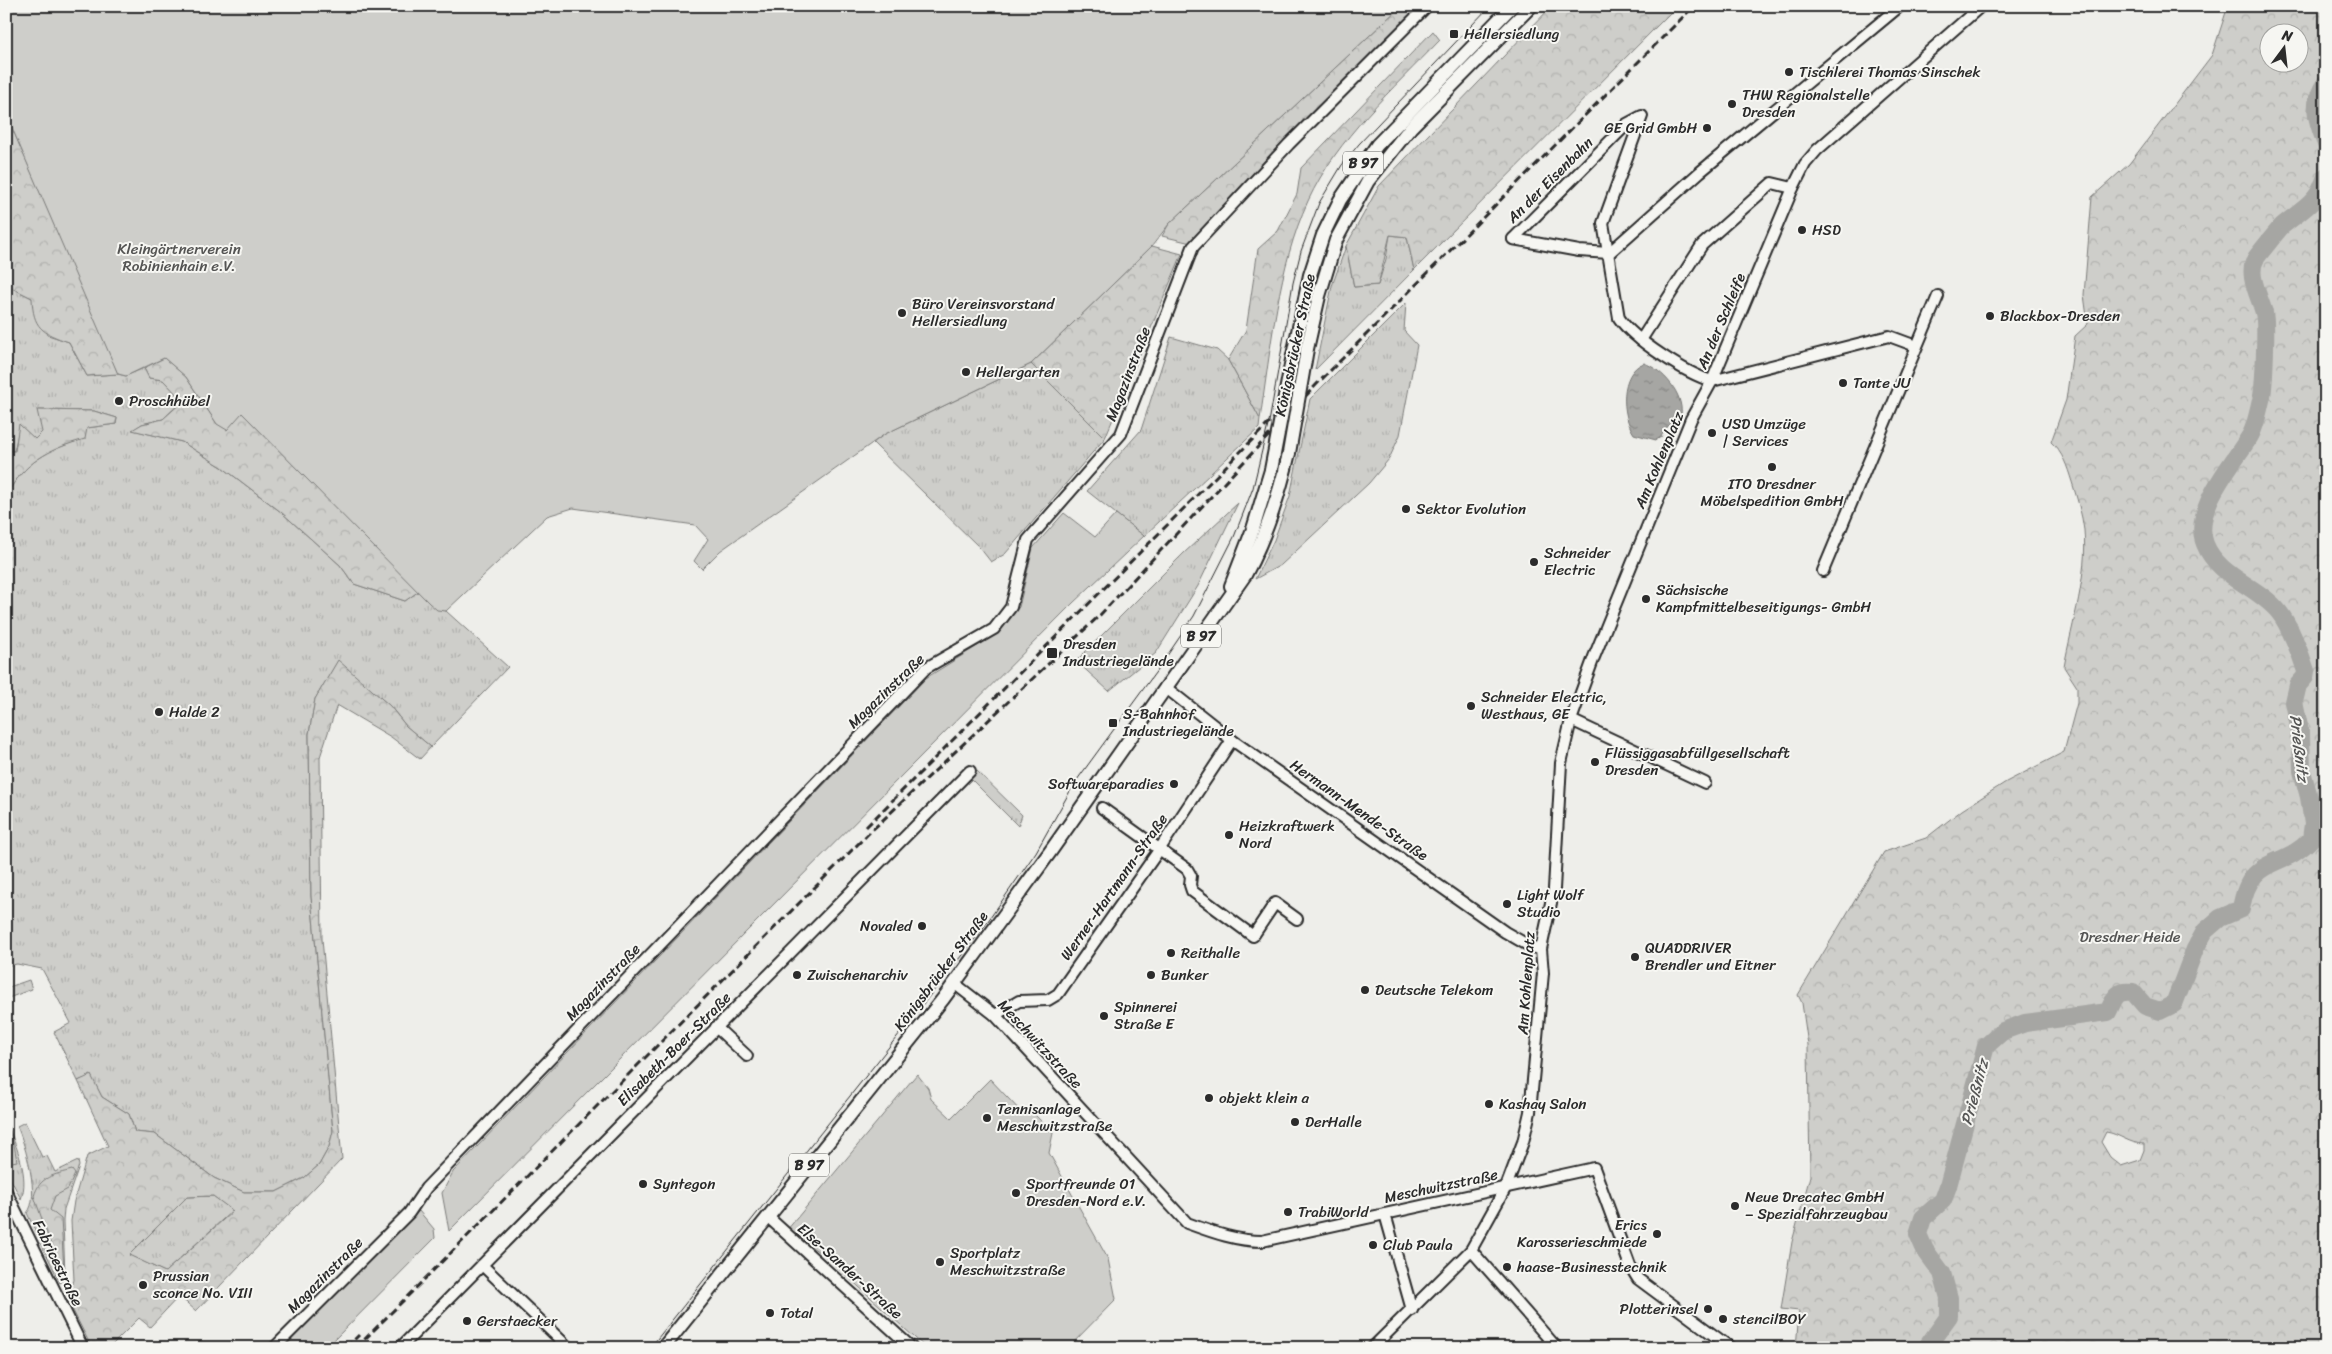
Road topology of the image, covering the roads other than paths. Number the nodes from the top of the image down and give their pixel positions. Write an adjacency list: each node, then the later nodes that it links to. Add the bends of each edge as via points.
1 (1427, 6): 35 (street, Magazinstraße, via 1289,144 1194,247 1121,434 1028,540 1011,607 994,629 926,668 426,1188 409,1212)
2 (1512, 6): 13 (main road, Königsbrücker Straße / B 97, bridge, via 1377,145 1340,200 1323,235 1310,276 1271,470)
3 (1531, 6): 13 (main road, Königsbrücker Straße / B 97, bridge, via 1412,127 1368,182 1336,240 1307,349 1282,485 1265,533 1245,575)
4 (1900, 6): 7 (street, via 1797,90)
5 (1981, 6): 6 (street, An der Schleife, via 1817,150 1804,164)
6 (1793, 188): 9 (street, via 1772,184 1702,245); 11 (street, An der Schleife)
7 (1609, 253): 7 (street, An der Eisenbahn, via 1513,239 1627,124 1642,116 1603,223); 9 (street, via 1619,318 1627,330)
8 (1938, 296): 10 (street)
9 (1642, 340): 11 (street, via 1698,377)
10 (1916, 346): 11 (street, An der Schleife, via 1889,336); 12 (street)
11 (1712, 382): 15 (street, Am Kohlenplatz, via 1691,420)
12 (1823, 571)
13 (1226, 599): 14 (main road, Königsbrücker Straße / B 97)
14 (1165, 687): 16 (street, Hermann-Mende-Straße); 23 (main road, Königsbrücker Straße / B 97)
15 (1571, 720): 18 (street); 22 (street, Am Kohlenplatz, via 1561,762 1554,889)
16 (1232, 740): 20 (street, Werner-Hartmann-Straße); 22 (street, Hermann-Mende-Straße, via 1505,932)
17 (970, 771): 25 (street, Elisabeth-Boer-Straße)
18 (1705, 783)
19 (1102, 808): 20 (street)
20 (1159, 850): 21 (street, via 1187,869 1192,891 1253,936 1275,903); 24 (street, Werner-Hartmann-Straße, via 1058,994 1048,1000 1019,1001)
21 (1297, 919)
22 (1541, 949): 27 (street, Am Kohlenplatz, via 1542,973 1530,1112)
23 (954, 984): 24 (street, Meschwitzstraße); 30 (main road, Königsbrücker Straße / B 97)
24 (995, 1015): 29 (street, Meschwitzstraße, via 1187,1223 1220,1235 1262,1241)
25 (716, 1027): 26 (street); 32 (street, Elisabeth-Boer-Straße)
26 (747, 1056)
27 (1506, 1188): 29 (street, Meschwitzstraße); 31 (street, Am Kohlenplatz); 42 (street, Meschwitzstraße, via 1594,1168 1633,1273)
28 (6, 1191): 34 (street, Fabricestraße)
29 (1385, 1214): 33 (street)
30 (768, 1217): 38 (main road, Königsbrücker Straße / B 97); 39 (street, Else-Sander-Straße)
31 (1471, 1250): 33 (street, Am Kohlenplatz); 41 (street)
32 (482, 1265): 36 (street, Elisabeth-Boer-Straße); 37 (street)
33 (1412, 1310): 40 (street, Am Kohlenplatz)
34 (84, 1348)
35 (274, 1348)
36 (400, 1348)
37 (568, 1348)
38 (663, 1348)
39 (912, 1348)
40 (1372, 1348)
41 (1557, 1348)
42 (1731, 1348)

